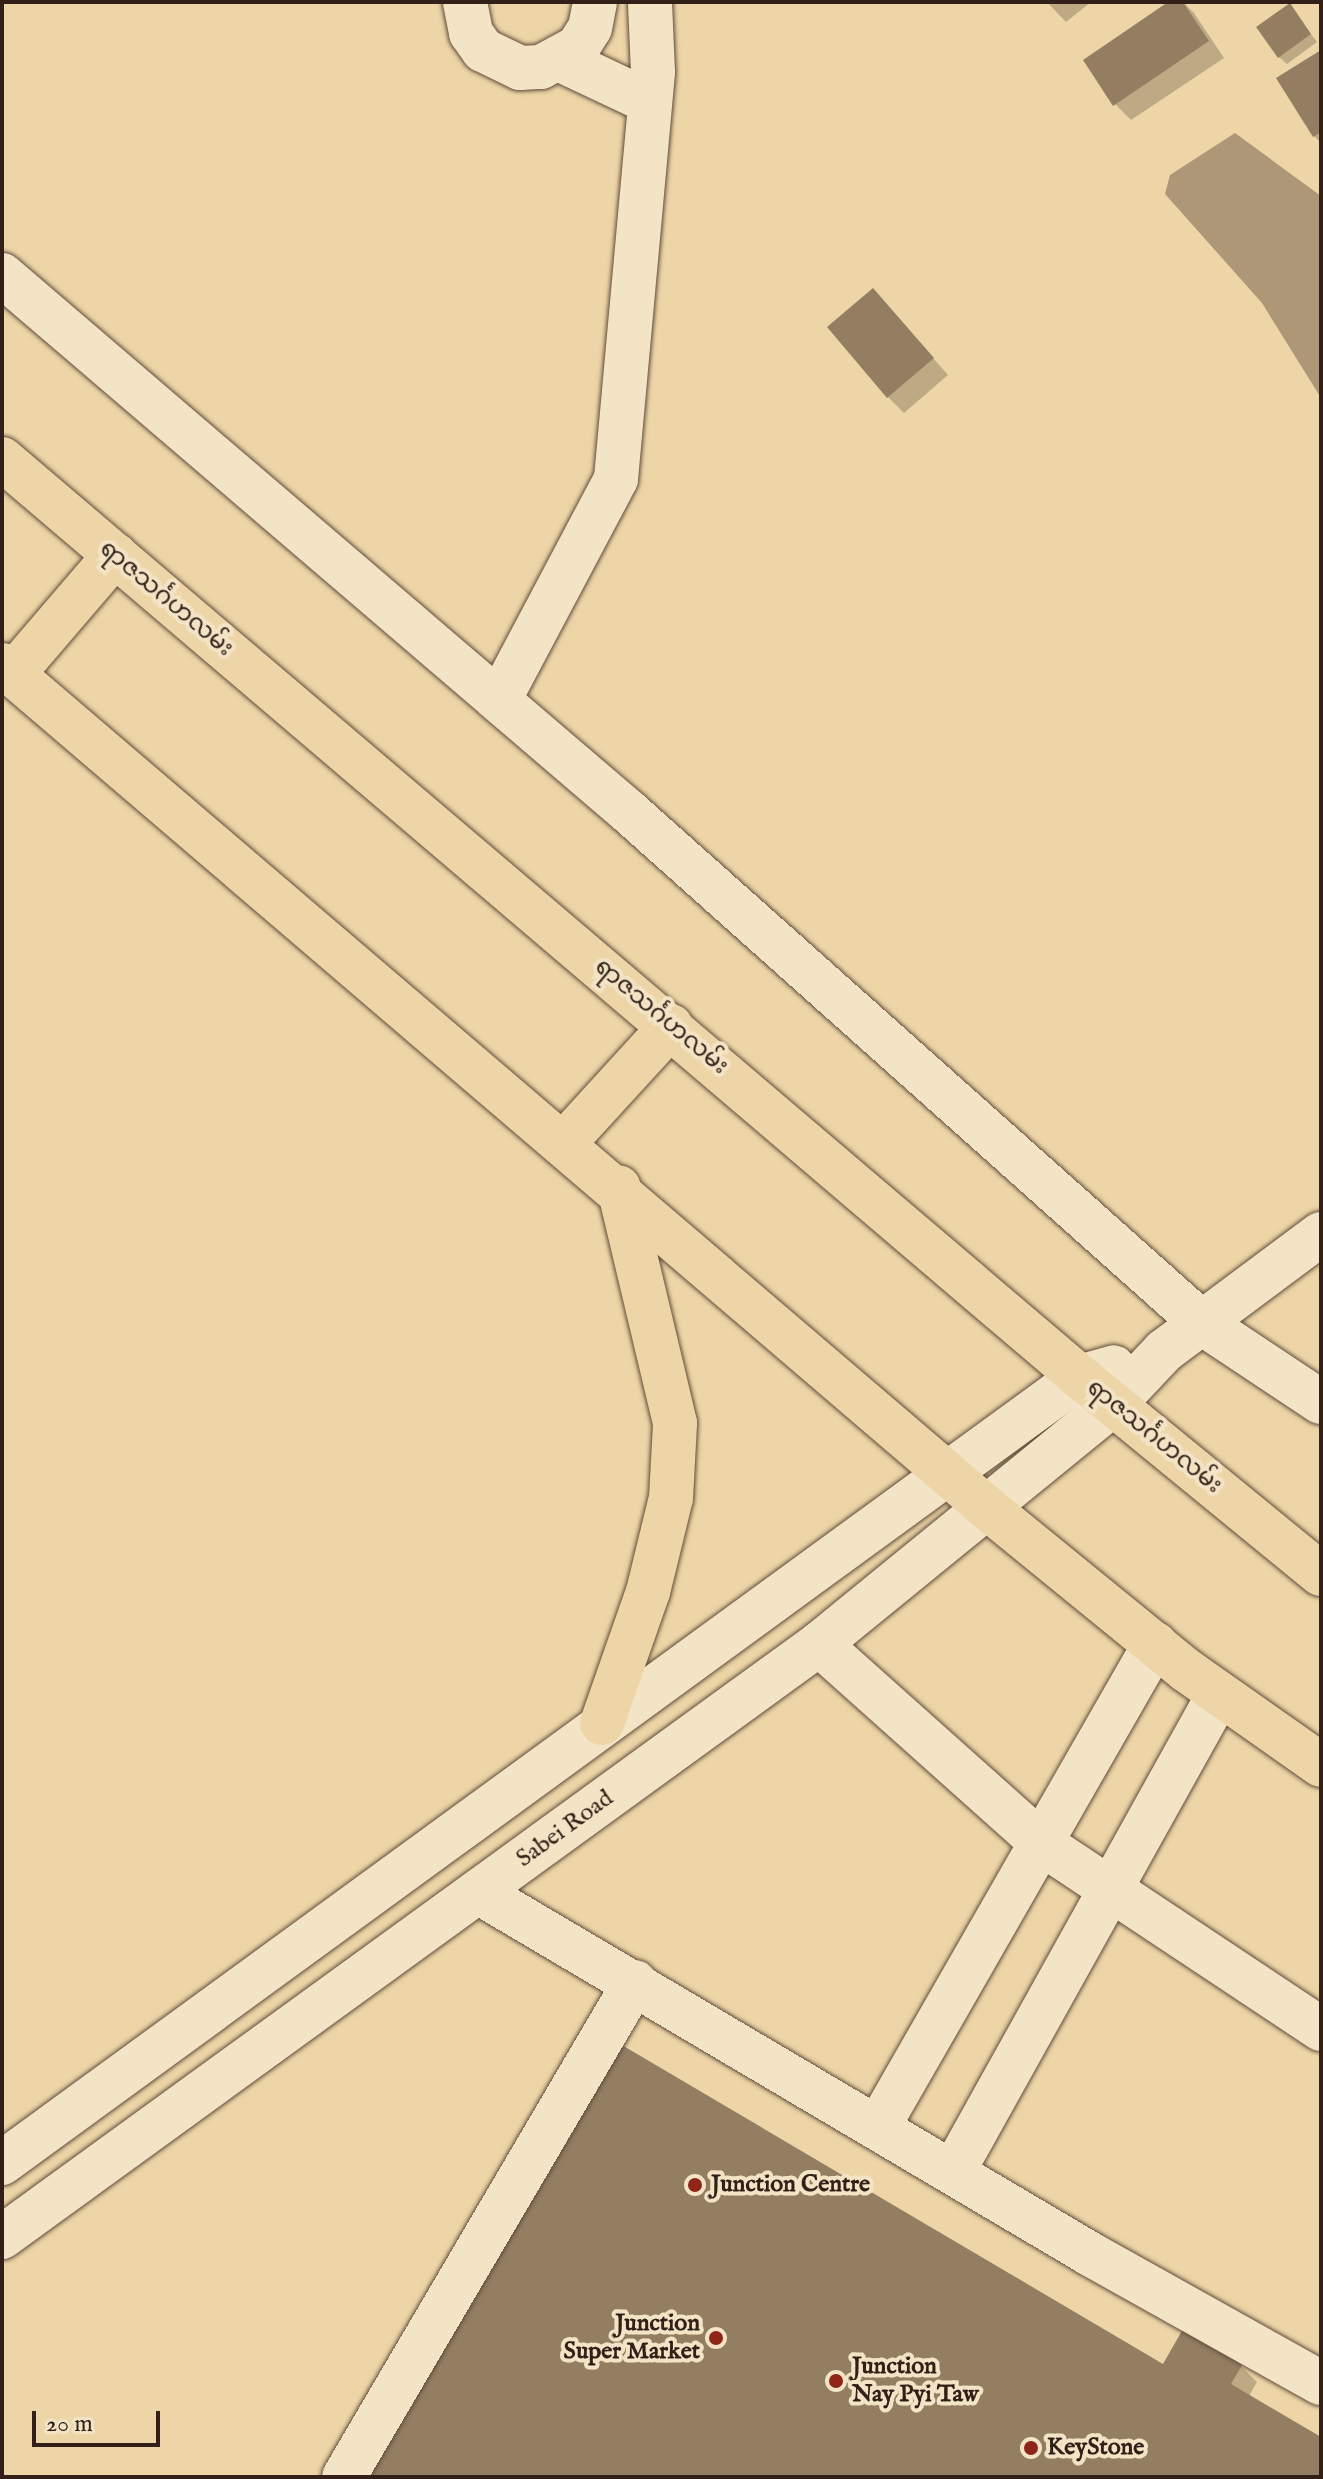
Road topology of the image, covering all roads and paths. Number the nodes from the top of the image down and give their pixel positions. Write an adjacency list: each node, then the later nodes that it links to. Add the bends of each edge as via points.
1 (465, 2): 4 (street, via 471,33 500,62 541,67)
2 (595, 2): 4 (street, via 590,28)
3 (650, 2): 5 (street)
4 (561, 60): 5 (street)
5 (650, 102): 10 (street, via 616,479)
6 (2, 275): 10 (street)
7 (2, 459): 8 (main road, ရာဇသင်္ဂဟလမ်း)
8 (115, 555): 9 (main road); 11 (main road, ရာဇသင်္ဂဟလမ်း)
9 (8, 670): 12 (main road)
10 (499, 700): 15 (street)
11 (671, 1026): 12 (main road); 17 (main road, ရာဇသင်္ဂဟလမ်း)
12 (565, 1142): 13 (main road)
13 (619, 1188): 20 (main road); 26 (main road, via 632,1257 664,1359 675,1423 671,1498 648,1592)
14 (1321, 1234): 15 (street)
15 (1202, 1323): 16 (street); 18 (street)
16 (1164, 1351): 17 (street); 19 (street, Sabei Road)
17 (1080, 1377): 19 (main road, ရာဇသင်္ဂဟလမ်း); 20 (street)
18 (1321, 1402)
19 (1115, 1403): 21 (street, Sabei Road); 22 (main road, ရာဇသင်္ဂဟလမ်း)
20 (947, 1474): 21 (main road); 26 (street)
21 (986, 1507): 23 (street, Sabei Road); 24 (main road)
22 (1321, 1574)
23 (819, 1644): 28 (street); 30 (street, Sabei Road)
24 (1155, 1644): 25 (main road); 28 (street)
25 (1219, 1694): 27 (main road); 29 (street)
26 (602, 1723): 34 (street)
27 (1321, 1765)
28 (1044, 1845): 29 (street); 33 (street)
29 (1107, 1890): 32 (street); 35 (street)
30 (478, 1892): 31 (street); 36 (street, Sabei Road)
31 (635, 1982): 33 (street); 39 (street)
32 (1321, 2029)
33 (878, 2127): 35 (street)
34 (12, 2156): 36 (street)
35 (953, 2172): 38 (street)
36 (54, 2199): 37 (street, Sabei Road)
37 (2, 2237)
38 (1321, 2383)
39 (344, 2477)

